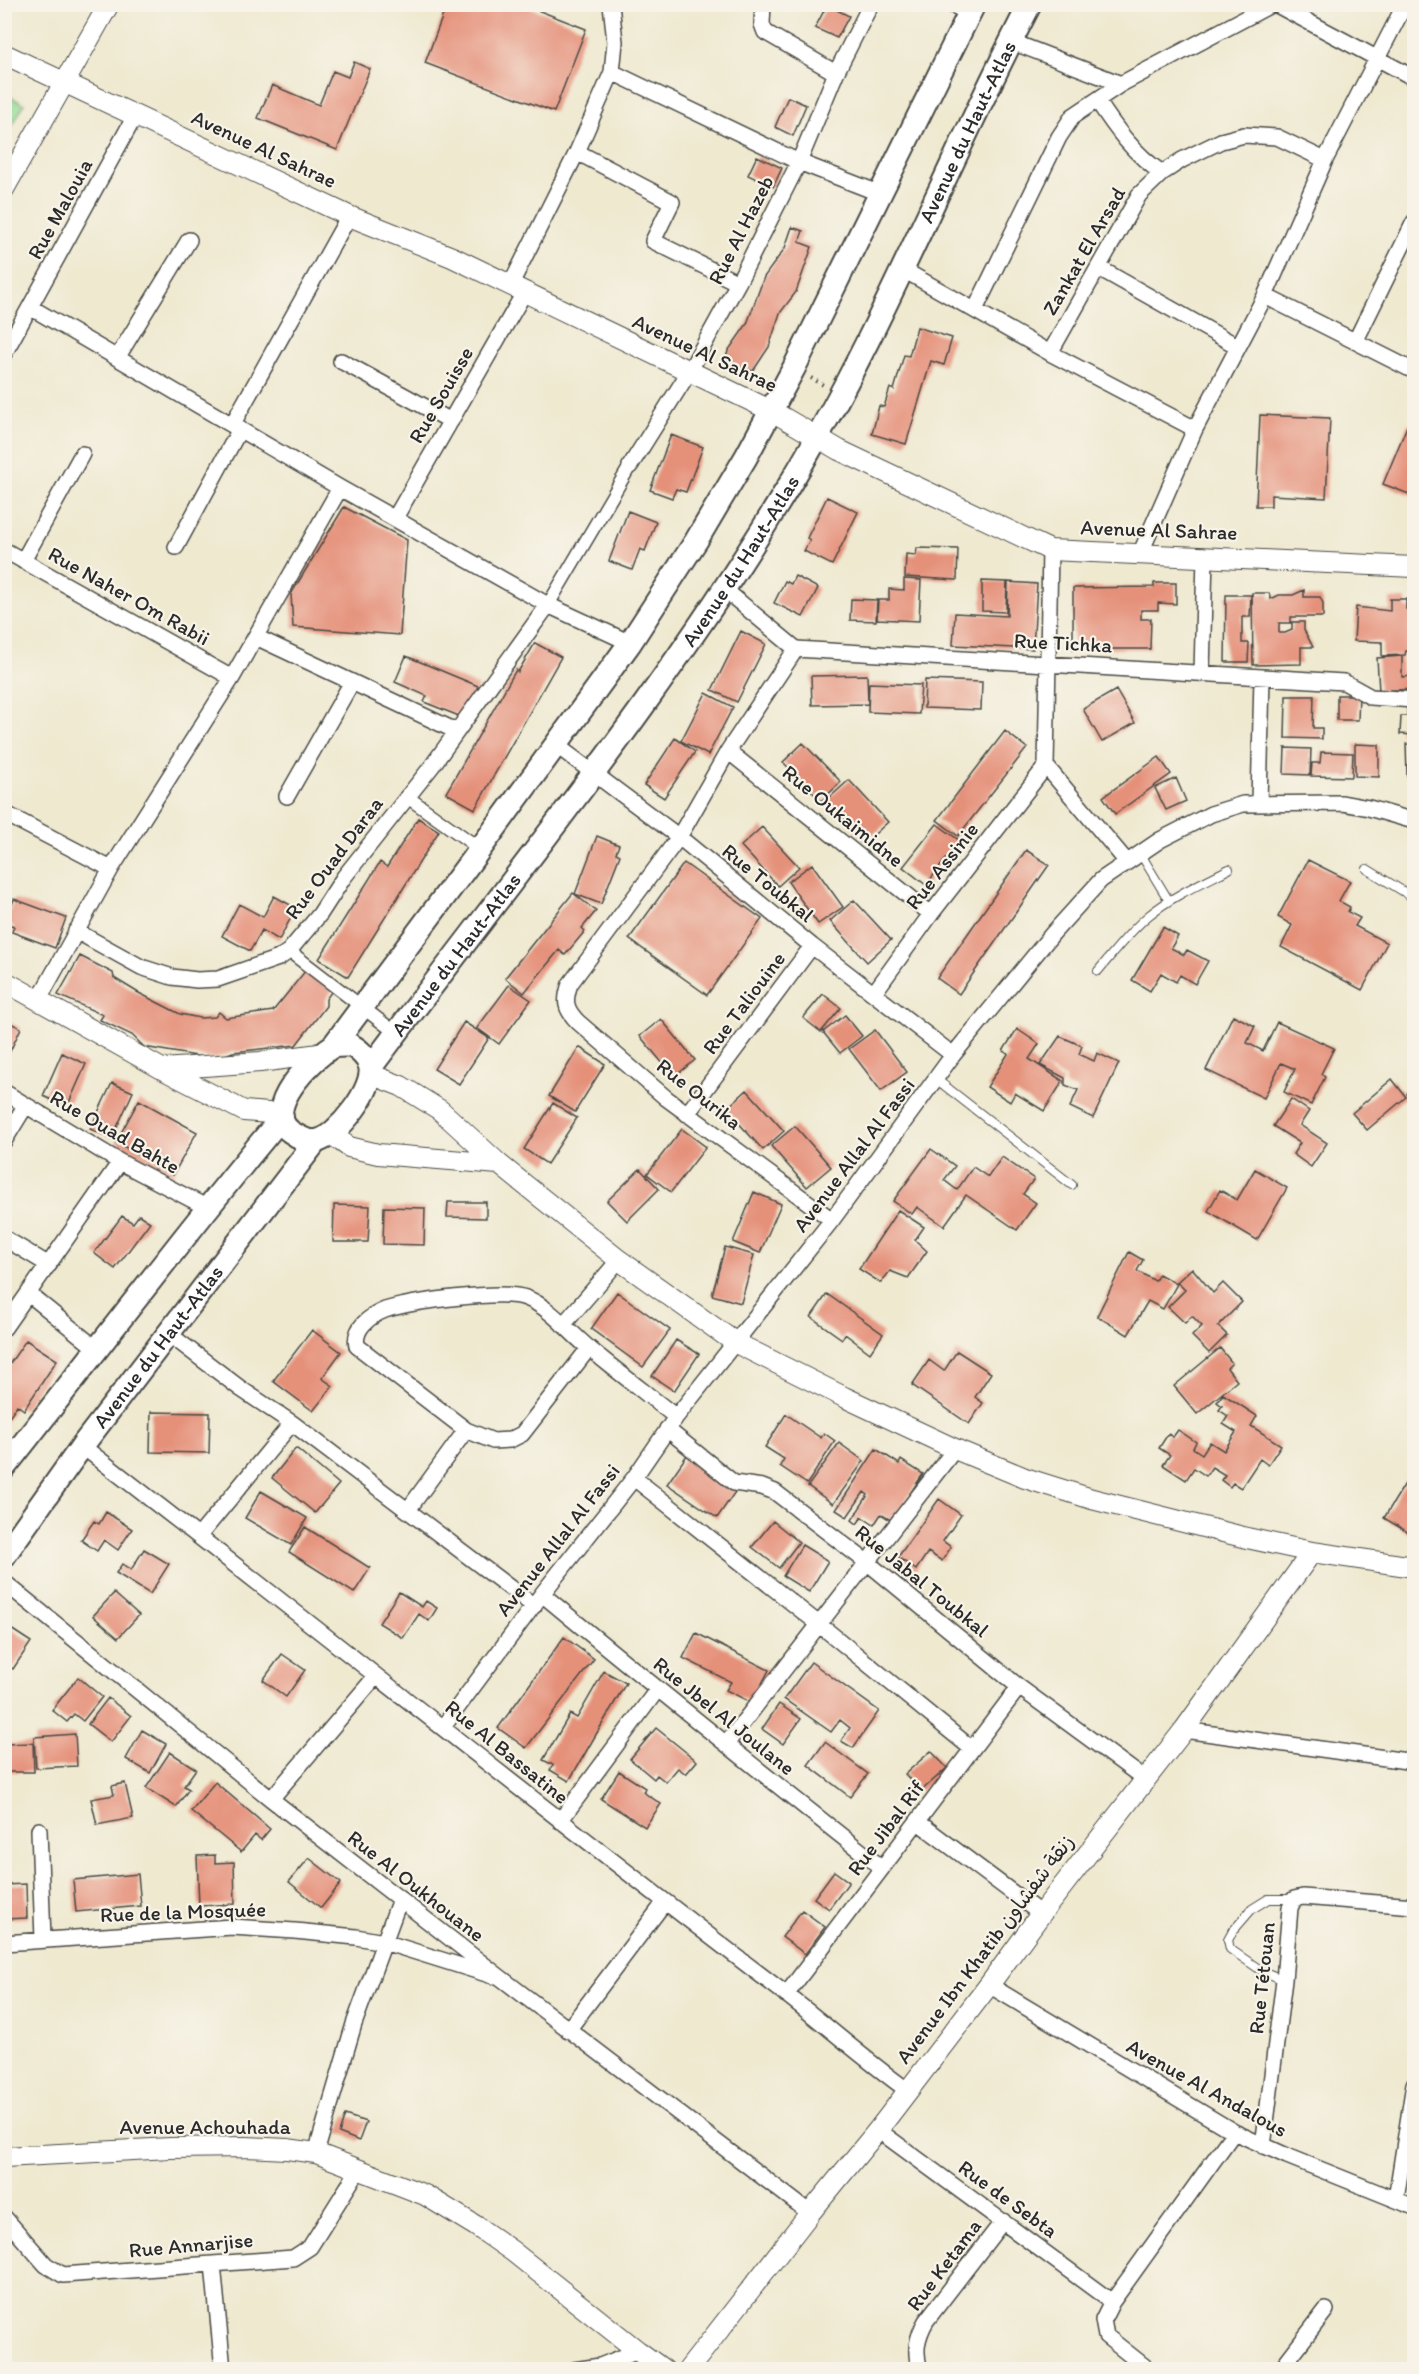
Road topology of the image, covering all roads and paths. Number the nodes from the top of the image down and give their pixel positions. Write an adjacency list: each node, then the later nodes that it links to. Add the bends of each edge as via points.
1 (109, 4): 15 (street)
2 (611, 4): 12 (street, Rue Souisse, via 615,42)
3 (763, 4): 13 (street, via 765,32)
4 (871, 4): 13 (street, Rue Al Hazeb)
5 (1030, 4): 9 (main road, Avenue du Haut-Atlas)
6 (1274, 4): 11 (street); 16 (street)
7 (1405, 4): 11 (street)
8 (964, 7): 24 (main road, Avenue du Haut-Atlas)
9 (1011, 41): 16 (street); 29 (main road, Avenue du Haut-Atlas)
10 (4, 54): 15 (street, Avenue Al Sahrae)
11 (1377, 59): 14 (street); 20 (street)
12 (612, 72): 19 (street, Rue Souisse); 21 (street)
13 (836, 73): 21 (street, Rue Al Hazeb)
14 (1414, 78)
15 (65, 84): 18 (street, Avenue Al Sahrae); 23 (street)
16 (1121, 84): 17 (street)
17 (1097, 100): 22 (street, via 1132,148); 34 (street, via 1073,116 1059,137)
18 (135, 116): 25 (street, Avenue Al Sahrae); 33 (street, Rue Malouia)
19 (577, 152): 30 (street, via 672,202 653,241); 31 (street, Rue Souisse)
20 (1325, 160): 22 (street, Zankat El Arsad, via 1277,137 1244,135 1221,141); 32 (street)
21 (799, 162): 24 (street); 30 (street, Rue Al Hazeb)
22 (1162, 173): 28 (street, Zankat El Arsad, via 1139,195)
23 (4, 189)
24 (881, 194): 41 (main road, Avenue du Haut-Atlas)
25 (349, 216): 31 (street, Avenue Al Sahrae, via 452,257); 47 (street)
26 (1414, 222): 35 (street)
27 (189, 240): 39 (street)
28 (1099, 268): 36 (street); 37 (street, Zankat El Arsad)
29 (902, 269): 34 (street); 44 (main road, Avenue du Haut-Atlas)
30 (738, 283): 43 (street, Rue Al Hazeb)
31 (517, 290): 43 (street, Avenue Al Sahrae); 46 (street, Rue Souisse)
32 (1265, 296): 35 (street); 36 (street)
33 (30, 307): 38 (street, Rue Malouia); 39 (street)
34 (975, 310): 37 (street)
35 (1356, 340): 42 (street)
36 (1237, 346): 48 (street)
37 (1050, 352): 48 (street)
38 (4, 354)
39 (117, 358): 47 (street)
40 (341, 361): 46 (street)
41 (794, 368): 44 (path); 45 (main road, Avenue du Haut-Atlas)
42 (1414, 371)
43 (689, 372): 45 (street, Avenue Al Sahrae); 51 (street, Rue Al Hazeb)
44 (841, 394): 49 (main road, Avenue du Haut-Atlas)
45 (772, 411): 49 (street, Avenue Al Sahrae); 63 (main road, Avenue du Haut-Atlas, via 696,541)
46 (451, 421): 53 (street, Rue Souisse)
47 (236, 427): 52 (street); 54 (street)
48 (1195, 429): 56 (street)
49 (818, 437): 55 (street, Avenue Al Sahrae); 60 (main road, Avenue du Haut-Atlas)
50 (82, 454): 58 (street)
51 (630, 466): 61 (street)
52 (340, 488): 53 (street); 62 (street)
53 (395, 518): 61 (street)
54 (176, 547)
55 (1050, 550): 56 (street, Avenue Al Sahrae); 65 (street)
56 (1142, 552): 57 (street, Avenue Al Sahrae)
57 (1205, 556): 59 (street, Avenue Al Sahrae); 66 (street)
58 (11, 558): 68 (street, Rue Naher Om Rabii)
59 (1414, 567)
60 (725, 590): 64 (street); 75 (main road, Avenue du Haut-Atlas)
61 (548, 605): 63 (street); 71 (street, Rue Ouad Daraa)
62 (256, 638): 68 (street); 69 (street)
63 (630, 643): 72 (main road, Avenue du Haut-Atlas)
64 (796, 649): 65 (street, Rue Tichka); 73 (street)
65 (1047, 663): 66 (street, Rue Tichka); 74 (street)
66 (1202, 673): 67 (street, Rue Tichka)
67 (1262, 677): 70 (street, Rue Tichka, via 1344,682 1371,697); 78 (street)
68 (232, 678): 84 (street)
69 (352, 682): 71 (street); 76 (street)
70 (1414, 700)
71 (456, 731): 77 (street, Rue Ouad Daraa)
72 (556, 745): 75 (street, Rue Toubkal); 82 (main road, Avenue du Haut-Atlas)
73 (728, 751): 81 (street); 89 (street, Rue Oukaimidne)
74 (1046, 766): 83 (street); 89 (street, Rue Assinie)
75 (596, 773): 81 (street, Rue Toubkal); 98 (main road, Avenue du Haut-Atlas)
76 (287, 796)
77 (406, 796): 82 (street); 92 (street, Rue Ouad Daraa)
78 (1259, 803): 80 (street, Avenue Allal Al Fassi, via 1342,803); 83 (street, Avenue Allal Al Fassi, via 1212,814)
79 (4, 813): 84 (street)
80 (1414, 821)
81 (679, 837): 91 (street, Rue Toubkal); 106 (street, Rue Ourika, via 570,984 565,1002 570,1013)
82 (480, 849): 97 (main road, Avenue du Haut-Atlas)
83 (1133, 858): 88 (lane); 100 (street, Avenue Allal Al Fassi, via 1101,880)
84 (111, 869): 90 (street)
85 (1229, 869): 88 (lane)
86 (1367, 869): 87 (lane)
87 (1414, 898)
88 (1169, 901): 93 (lane, via 1148,916)
89 (931, 914): 95 (street, Rue Assinie)
90 (76, 931): 92 (street, Rue Ouad Daraa, via 141,967 197,980 250,970); 96 (street)
91 (812, 946): 95 (street, Rue Toubkal); 106 (street, Rue Taliouine)
92 (289, 951): 97 (street)
93 (1098, 971)
94 (4, 981): 96 (street)
95 (874, 993): 100 (street, Rue Toubkal)
96 (39, 999): 101 (street)
97 (363, 1005): 98 (street); 99 (main road, Avenue du Haut-Atlas)
98 (396, 1033): 102 (main road, Avenue du Haut-Atlas)
99 (326, 1050): 101 (street, via 260,1062); 102 (main road, via 351,1046 364,1055); 107 (main road, via 291,1088)
100 (953, 1055): 103 (street, Avenue Allal Al Fassi)
101 (162, 1069): 107 (street, via 244,1111)
102 (370, 1071): 108 (main road, via 354,1108); 111 (street, via 440,1110)
103 (936, 1079): 112 (lane); 114 (street, Avenue Allal Al Fassi)
104 (4, 1092): 105 (street, Rue Ouad Bahte)
105 (26, 1105): 109 (street); 110 (street, Rue Ouad Bahte)
106 (687, 1114): 114 (street, Rue Ourika)
107 (281, 1115): 108 (main road, via 287,1130 301,1139); 113 (main road)
108 (324, 1137): 111 (street, via 378,1154); 121 (main road, Avenue du Haut-Atlas)
109 (4, 1141)
110 (120, 1162): 113 (street, Rue Ouad Bahte); 117 (street)
111 (499, 1164): 116 (street)
112 (1072, 1185)
113 (206, 1207): 124 (main road)
114 (832, 1220): 122 (street, Avenue Allal Al Fassi)
115 (4, 1238): 117 (street)
116 (619, 1260): 119 (street); 122 (street)
117 (49, 1265): 118 (street)
118 (29, 1294): 120 (street); 124 (street)
119 (562, 1325): 123 (street, Rue Jabal Toubkal); 127 (street, Rue Jabal Toubkal, via 522,1296 405,1304 364,1322 357,1333 357,1346)
120 (4, 1328)
121 (168, 1334): 125 (street, Rue Jbel Al Joulane); 128 (main road, Avenue du Haut-Atlas)
122 (736, 1343): 126 (street, Avenue Allal Al Fassi); 129 (street)
123 (589, 1348): 126 (street, Rue Jabal Toubkal); 127 (street, via 534,1421 516,1438 493,1441)
124 (98, 1350): 130 (main road)
125 (292, 1423): 132 (street, Rue Jbel Al Joulane); 133 (street)
126 (672, 1423): 131 (street, Avenue Allal Al Fassi); 136 (street, Rue Jabal Toubkal, via 734,1483 776,1492)
127 (466, 1430): 132 (street)
128 (82, 1446): 133 (street, Rue Al Bassatine); 135 (main road, Avenue du Haut-Atlas)
129 (955, 1449): 134 (street, via 1025,1478 1092,1499); 136 (street)
130 (4, 1468)
131 (634, 1478): 139 (street, Avenue Allal Al Fassi); 140 (street)
132 (408, 1510): 139 (street, Rue Jbel Al Joulane)
133 (199, 1536): 141 (street, Rue Al Bassatine)
134 (1312, 1552): 137 (street); 145 (street, Avenue Ibn Khatib زنقة شفشاون)
135 (4, 1556)
136 (868, 1563): 140 (street); 142 (street, Rue Jabal Toubkal)
137 (1414, 1567)
138 (4, 1582): 150 (street, Rue Al Oukhouane)
139 (538, 1600): 143 (street, Rue Jbel Al Joulane); 144 (street, Avenue Allal Al Fassi)
140 (820, 1625): 146 (street); 147 (street)
141 (376, 1676): 144 (street, Rue Al Bassatine); 150 (street)
142 (1019, 1687): 147 (street, Rue Jibal Rif); 149 (street, Rue Jabal Toubkal)
143 (657, 1690): 146 (street, Rue Jbel Al Joulane); 151 (street)
144 (443, 1727): 151 (street, Rue Al Bassatine)
145 (1184, 1730): 148 (street); 149 (street, Avenue Ibn Khatib زنقة شفشاون)
146 (727, 1743): 154 (street, Rue Jbel Al Joulane)
147 (971, 1748): 152 (street, Rue Jibal Rif)
148 (1414, 1762)
149 (1146, 1780): 159 (street, Avenue Ibn Khatib زنقة شفشاون)
150 (271, 1799): 155 (street, Rue Al Oukhouane)
151 (560, 1821): 157 (street, Rue Al Bassatine)
152 (918, 1822): 154 (street, Rue Jibal Rif); 159 (street)
153 (39, 1830): 160 (street)
154 (882, 1868): 166 (street, Rue Jibal Rif)
155 (400, 1899): 161 (street); 163 (street, Rue Al Oukhouane)
156 (1294, 1899): 158 (street, Rue Tétouan); 164 (street, Rue Tétouan); 164 (lane, via 1268,1899 1252,1909 1228,1940 1230,1949 1262,1971)
157 (664, 1903): 166 (street, Rue Al Bassatine); 167 (street)
158 (1414, 1906)
159 (1041, 1914): 165 (street, Avenue Ibn Khatib زنقة شفشاون)
160 (43, 1940): 161 (street, Rue de la Mosquée, via 232,1927); 162 (street, Rue de la Mosquée)
161 (384, 1942): 163 (street, Rue de la Mosquée); 173 (street, via 354,2024)
162 (4, 1943)
163 (501, 1978): 167 (street, Rue Al Oukhouane)
164 (1284, 1980): 172 (street, Rue Tétouan)
165 (989, 1985): 169 (street, Avenue Ibn Khatib زنقة شفشاون); 171 (street, Avenue Al Andalous)
166 (786, 1995): 169 (street, Rue Al Bassatine)
167 (568, 2030): 178 (street, Rue Al Oukhouane)
168 (1414, 2084): 176 (street)
169 (907, 2091): 170 (street, Avenue Ibn Khatib زنقة شفشاون)
170 (878, 2130): 178 (street, Avenue Ibn Khatib زنقة شفشاون); 180 (street, Rue de Sebta)
171 (1234, 2132): 172 (street, Avenue Al Andalous); 182 (street)
172 (1263, 2146): 176 (street, Avenue Al Andalous)
173 (316, 2153): 174 (street, Avenue Achouhada, via 246,2147); 175 (street, Avenue Achouhada)
174 (4, 2157)
175 (359, 2169): 181 (street, Rue Annarjise, via 318,2236 302,2254); 184 (street, Avenue Achouhada, via 425,2194 476,2226)
176 (1396, 2199): 177 (street, Avenue Al Andalous)
177 (1414, 2207)
178 (810, 2213): 188 (street, Avenue Ibn Khatib زنقة شفشاون)
179 (4, 2217): 181 (street, Rue Annarjise, via 46,2265 63,2275)
180 (1003, 2221): 182 (street, Rue de Sebta); 189 (street, Rue Ketama, via 926,2320 916,2345)
181 (213, 2264): 185 (street)
182 (1112, 2302): 190 (street, via 1103,2320 1106,2336)
183 (1326, 2310): 191 (street)
184 (638, 2351): 186 (street, via 600,2366); 187 (street, Avenue Achouhada)
185 (223, 2370)
186 (574, 2370)
187 (664, 2370)
188 (688, 2370)
189 (920, 2370)
190 (1149, 2370)
191 (1280, 2370)

